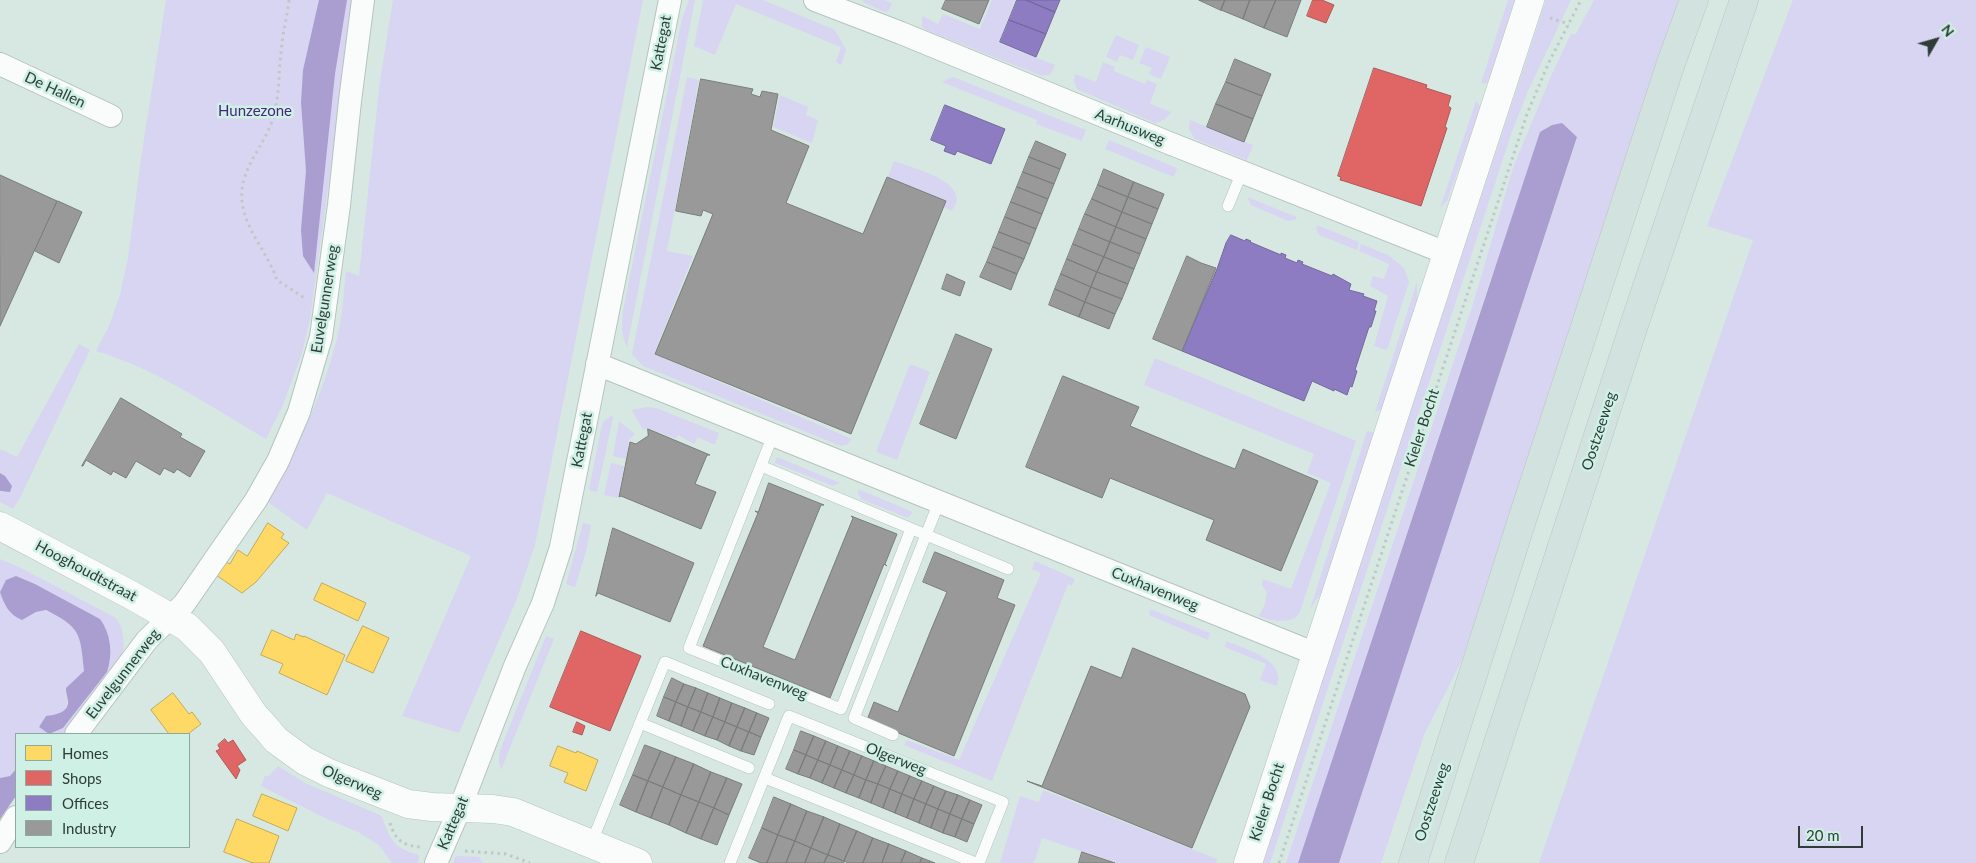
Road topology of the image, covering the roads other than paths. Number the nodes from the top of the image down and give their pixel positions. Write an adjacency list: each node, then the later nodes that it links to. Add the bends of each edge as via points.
1 (363, 0): 20 (street, Euvelgunnerweg, via 321,337 306,391 278,461 251,507 184,604)
2 (670, 0): 12 (street, Kattegat)
3 (815, 0): 9 (street, Aarhusweg)
4 (1530, 0): 11 (street, Kieler Bocht)
5 (1694, 0): 37 (highway, Oostzeeweg, via 1523,517)
6 (1744, 0): 38 (highway, Oostzeeweg)
7 (0, 64): 8 (street, De Hallen)
8 (111, 116)
9 (1242, 172): 10 (lane); 11 (street, Aarhusweg)
10 (1228, 206)
11 (1446, 253): 21 (street, Kieler Bocht)
12 (597, 364): 13 (street, Cuxhavenweg); 28 (street, Kattegat, via 561,546 552,576)
13 (773, 435): 14 (lane, Cuxhavenweg); 15 (street, Cuxhavenweg)
14 (761, 466): 17 (lane); 17 (lane, Cuxhavenweg, via 690,648 841,709)
15 (939, 502): 18 (lane); 21 (street, Cuxhavenweg)
16 (0, 526): 20 (street, Hooghoudtstraat)
17 (911, 529): 18 (lane)
18 (926, 535): 19 (lane); 25 (lane, via 854,718)
19 (1008, 570)
20 (171, 617): 24 (street, Euvelgunnerweg, via 147,640); 28 (street, Olgerweg, via 202,641 254,715 290,751 329,773 395,800 422,807)
21 (1316, 654): 36 (street, Kieler Bocht)
22 (769, 704): 23 (lane, via 665,662)
23 (640, 724): 26 (lane); 31 (lane)
24 (77, 733)
25 (893, 735)
26 (749, 768)
27 (764, 778): 34 (lane, Olgerweg); 35 (lane, Olgerweg); 35 (lane, Olgerweg, via 789,716 1004,802)
28 (460, 808): 31 (street, Olgerweg, via 513,812); 32 (street, Kattegat)
29 (15, 819): 30 (street)
30 (0, 842)
31 (592, 844): 33 (street, Olgerweg)
32 (439, 856)
33 (638, 863)
34 (730, 863)
35 (978, 863)
36 (1248, 863)
37 (1413, 863)
38 (1458, 863)

